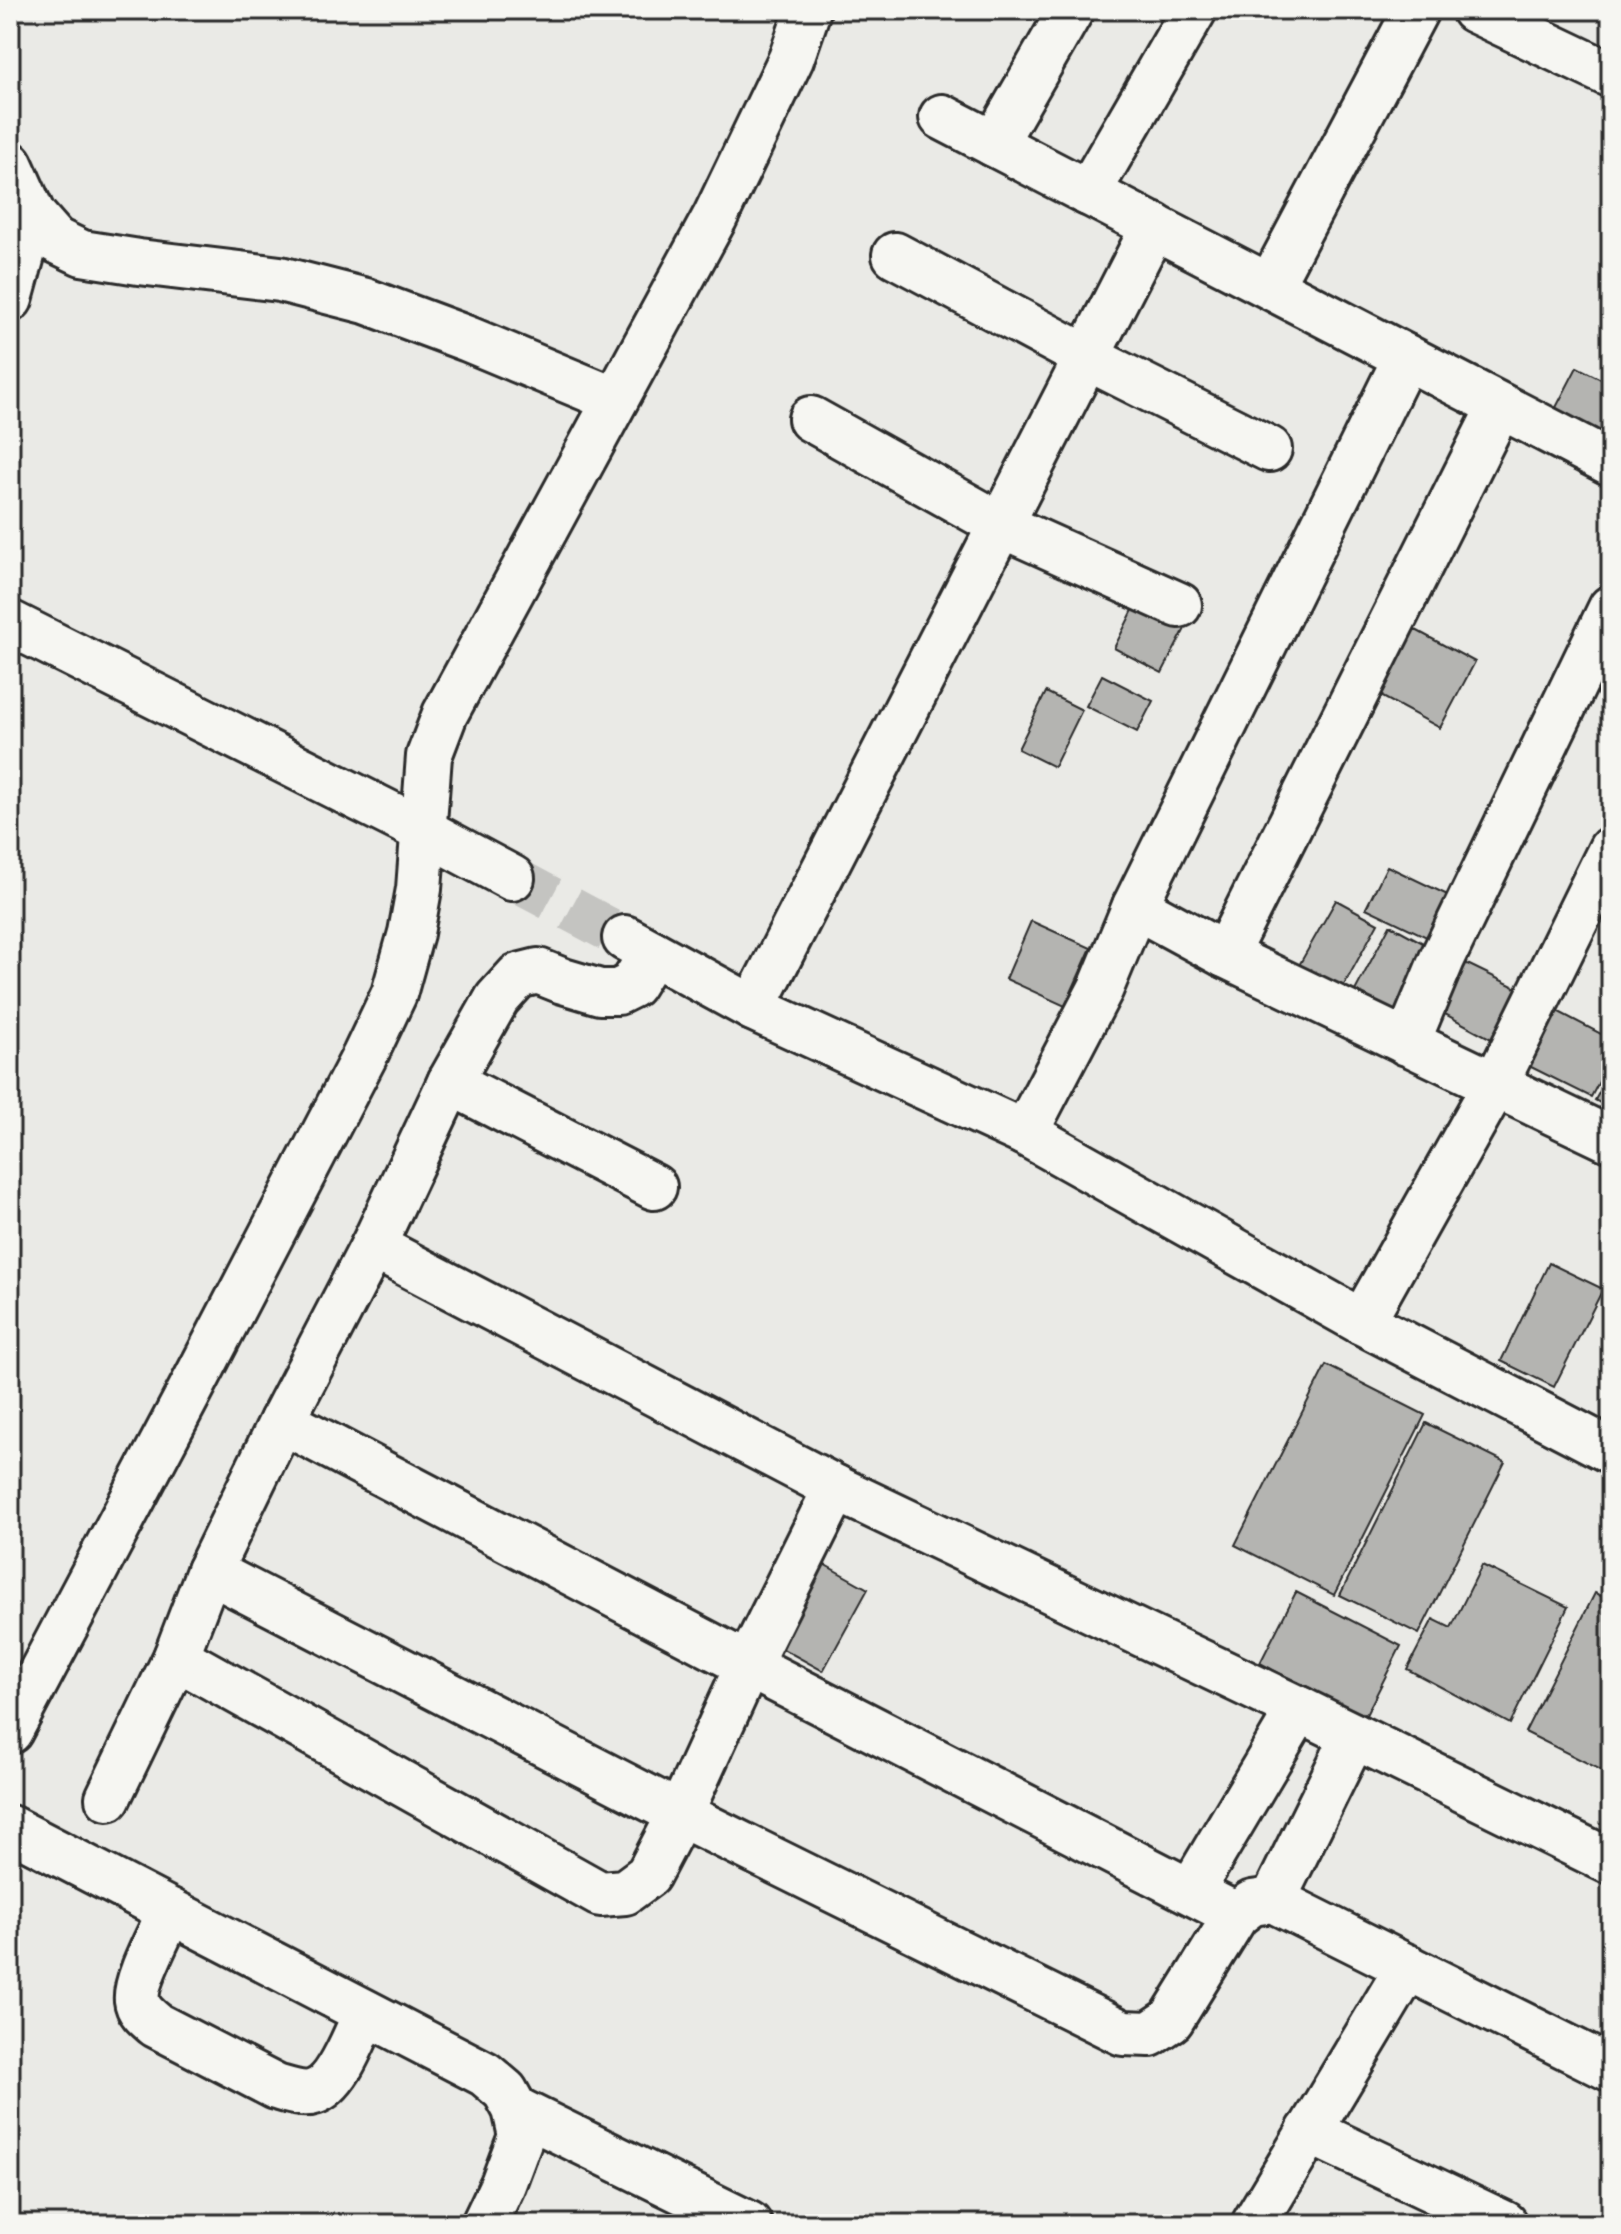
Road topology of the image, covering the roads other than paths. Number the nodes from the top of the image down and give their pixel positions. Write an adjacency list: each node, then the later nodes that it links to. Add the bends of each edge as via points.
1 (808, 10): 18 (street, via 791,59 715,217)
2 (1071, 10): 8 (street)
3 (1194, 10): 10 (street)
4 (1416, 10): 14 (street)
5 (1474, 10): 6 (street)
6 (1611, 75)
7 (942, 117): 8 (street)
8 (994, 144): 10 (street)
9 (10, 164): 11 (street)
10 (1088, 193): 12 (street)
11 (33, 215): 15 (street); 18 (street, via 55,240 82,253 280,279 366,301)
12 (1154, 226): 14 (street); 16 (street)
13 (895, 255): 16 (street)
14 (1270, 286): 17 (street)
15 (10, 299)
16 (1086, 357): 21 (street); 23 (street)
17 (1406, 357): 19 (street); 30 (street)
18 (615, 400): 27 (street, via 445,714 429,756)
19 (1500, 406): 22 (street); 31 (street)
20 (811, 419): 23 (street)
21 (1269, 449)
22 (1611, 463)
23 (1001, 525): 24 (street); 32 (street)
24 (1179, 605)
25 (1611, 608): 33 (street)
26 (10, 623): 27 (street)
27 (424, 831): 29 (street); 48 (street, via 414,918 394,994)
28 (1611, 849): 35 (street)
29 (512, 878)
30 (1135, 906): 31 (street); 36 (street, via 1101,988)
31 (1225, 955): 33 (street)
32 (753, 1008): 34 (street, via 639,946 632,985 618,992 600,992 538,971 518,976 497,999); 36 (street)
33 (1407, 1043): 35 (street)
34 (450, 1082): 38 (street); 39 (street)
35 (1496, 1083): 37 (street); 40 (street)
36 (1025, 1133): 40 (street)
37 (1611, 1140)
38 (654, 1187)
39 (373, 1246): 41 (street); 43 (street)
40 (1362, 1322): 42 (street)
41 (282, 1421): 44 (street); 46 (street)
42 (1611, 1451)
43 (836, 1488): 46 (street); 47 (street)
44 (209, 1571): 45 (street); 51 (street)
45 (176, 1657): 50 (street); 51 (street, via 600,1894 625,1892 648,1875)
46 (748, 1665): 51 (street); 54 (street)
47 (1299, 1709): 49 (street); 54 (street)
48 (10, 1731)
49 (1354, 1736): 53 (street); 55 (street)
50 (108, 1798)
51 (680, 1814): 55 (street, via 1123,2033 1150,2034 1171,2020)
52 (10, 1828): 56 (street)
53 (1611, 1862)
54 (1191, 1891): 55 (street)
55 (1254, 1907): 57 (street)
56 (170, 1911): 58 (street); 58 (street, via 140,1979 137,2000 156,2025 276,2087 313,2093 329,2083 341,2065)
57 (1408, 1967): 59 (street); 61 (street)
58 (366, 2013): 60 (street, via 485,2074 505,2091)
59 (1611, 2069)
60 (515, 2109): 62 (street, via 521,2136); 63 (street)
61 (1309, 2131): 64 (street); 65 (street)
62 (484, 2224)
63 (749, 2224)
64 (1254, 2224)
65 (1505, 2224)

